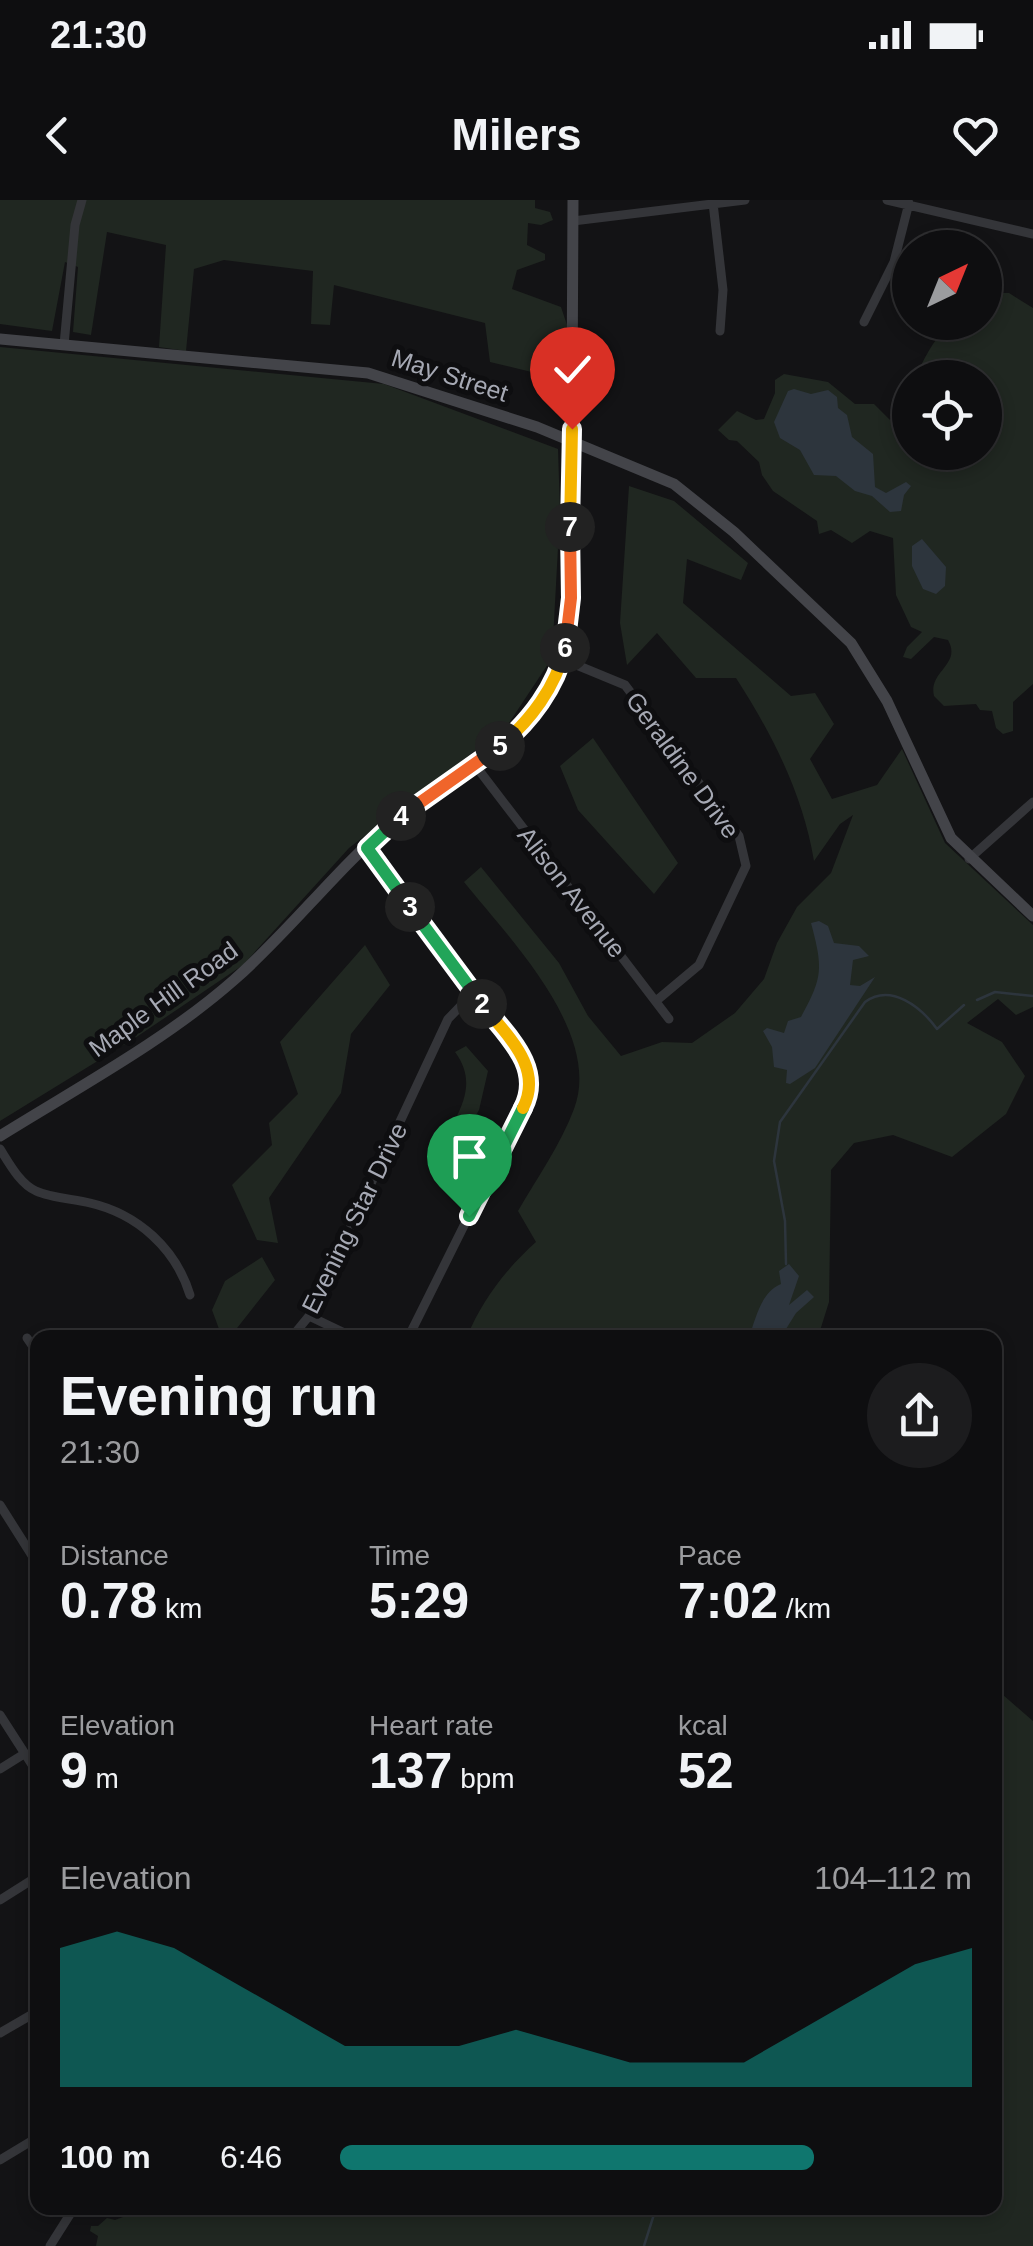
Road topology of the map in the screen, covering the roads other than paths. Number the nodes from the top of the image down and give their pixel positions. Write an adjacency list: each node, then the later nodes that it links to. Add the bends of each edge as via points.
1 (82, 200): 12 (street)
2 (573, 200): 7 (street, Maple Hill Road)
3 (745, 200): 6 (street)
4 (888, 200): 5 (street)
5 (909, 202): 8 (street); 9 (street, via 894,262)
6 (713, 203): 7 (street); 10 (street)
7 (573, 221): 13 (street, Maple Hill Road)
8 (1033, 234)
9 (864, 322)
10 (720, 331)
11 (0, 339): 12 (street, May Street)
12 (64, 344): 13 (street, May Street, via 368,373)
13 (572, 442): 14 (street, Maple Hill Road, via 571,598); 18 (street, May Street, via 666,479 700,503 852,642 893,713 944,827)
14 (562, 660): 15 (street, Maple Hill Road, via 532,715); 21 (street, Geraldine Drive, via 625,685 739,836 746,866 699,965)
15 (475, 765): 17 (street, Maple Hill Road, via 395,820); 21 (street, Alison Avenue)
16 (1033, 802): 18 (street)
17 (367, 848): 20 (street); 23 (street, Maple Hill Road, via 230,984)
18 (969, 859): 19 (street, May Street)
19 (1033, 916)
20 (473, 993): 26 (street, Evening Star Drive, via 448,1019); 29 (street, via 526,1061 530,1093)
21 (656, 1001): 22 (street, Alison Avenue)
22 (669, 1019)
23 (0, 1136)
24 (0, 1150): 25 (street, via 36,1191 103,1206 154,1236 184,1274)
25 (190, 1294)
26 (308, 1316): 27 (street, Evening Star Drive); 28 (street)
27 (297, 1330)
28 (338, 1330)
29 (412, 1330)
30 (27, 1338): 31 (street)
31 (30, 1342)
32 (0, 1505): 33 (street)
33 (30, 1552)
34 (0, 1715): 35 (street)
35 (24, 1754): 36 (street); 37 (street)
36 (30, 1763)
37 (0, 1769)
38 (30, 1881): 39 (street)
39 (0, 1900)
40 (30, 2016): 41 (street)
41 (0, 2033)
42 (30, 2142): 43 (street)
43 (0, 2160)
44 (70, 2215): 45 (street)
45 (50, 2246)

